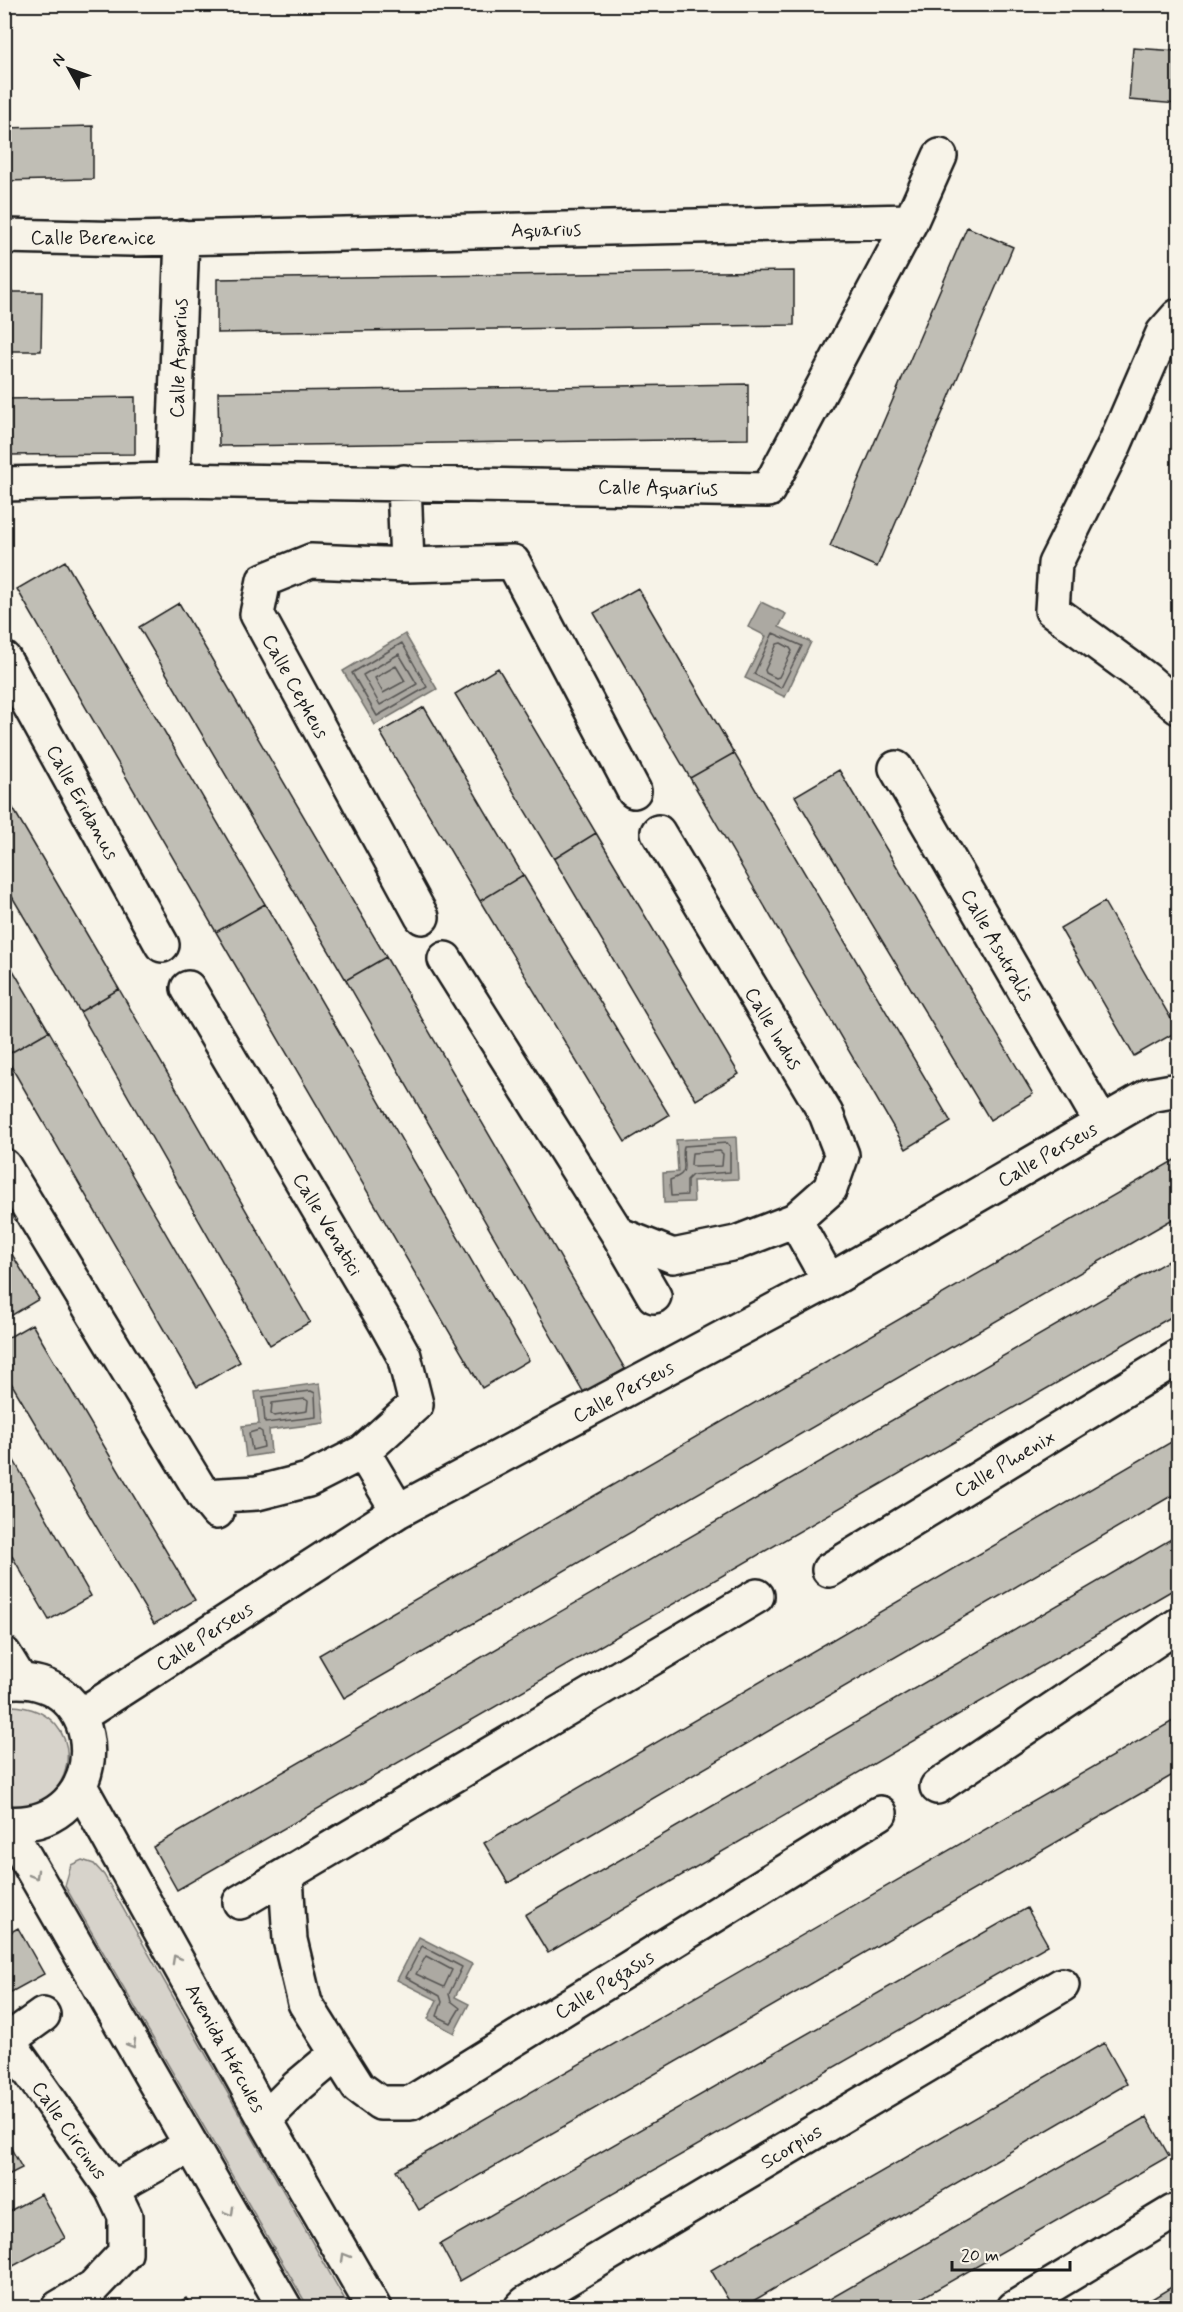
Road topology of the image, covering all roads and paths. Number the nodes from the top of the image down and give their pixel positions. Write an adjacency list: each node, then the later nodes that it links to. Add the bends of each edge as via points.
1 (940, 156): 2 (street, Calle Aquarius)
2 (911, 221): 4 (street, Aquarius); 7 (street, Calle Aquarius, via 768,490)
3 (4, 236): 4 (street, Calle Berenice)
4 (182, 237): 6 (street, Calle Aquarius)
5 (1179, 316): 11 (street, via 1162,333 1114,446 1055,564 1052,610)
6 (173, 480): 7 (street, Calle Aquarius); 8 (street, Calle Aquarius)
7 (404, 482): 9 (street)
8 (4, 484)
9 (407, 565): 13 (street, Calle Cepheus, via 513,562); 15 (street, Calle Cepheus, via 311,561 264,580 256,614)
10 (4, 659): 16 (street, Calle Eridanus)
11 (1179, 707)
12 (896, 768): 20 (street, Calle Asutralis)
13 (634, 791)
14 (658, 832): 22 (street, Calle Indus, via 826,1114 842,1155 830,1189)
15 (422, 916)
16 (162, 945)
17 (445, 959): 23 (street)
18 (188, 988): 27 (street, Calle Venatici, via 404,1356 416,1404)
19 (1179, 1090): 20 (street, Calle Perseus, via 1150,1095)
20 (1101, 1122): 24 (street, Calle Perseus)
21 (5, 1171): 27 (street, Calle Venatici, via 211,1505 308,1480)
22 (795, 1220): 23 (street, Calle Indus, via 736,1243 673,1256); 24 (street)
23 (618, 1234): 25 (street)
24 (829, 1281): 28 (street, Calle Perseus)
25 (654, 1296)
26 (1179, 1357): 29 (street, Calle Phoenix)
27 (363, 1452): 28 (street)
28 (398, 1510): 33 (street, Calle Perseus)
29 (829, 1570)
30 (757, 1596): 38 (street)
31 (1179, 1625): 35 (street)
32 (10, 1672): 33 (street, via 44,1685 64,1698)
33 (80, 1716): 34 (street, via 88,1739 88,1764)
34 (81, 1786): 37 (street, via 65,1806 45,1819); 44 (street, Avenida Hércules, one-way to 34)
35 (937, 1787)
36 (880, 1813): 43 (street, Calle Pegasus, via 411,2103 380,2103 358,2087)
37 (5, 1824): 45 (street, one-way to 45)
38 (286, 1877): 39 (street); 43 (street, Calle Pegasus, via 290,1940 305,2003)
39 (240, 1902)
40 (1062, 1985): 51 (street, Scorpios)
41 (43, 2016): 42 (street, Calle Circinus)
42 (6, 2042): 46 (street, Calle Circinus)
43 (336, 2054): 44 (street)
44 (265, 2119): 50 (street, Avenida Hércules, one-way to 44)
45 (191, 2145): 46 (street, Calle Circinus); 49 (street, one-way to 49)
46 (112, 2189): 48 (street, Calle Circinus, via 125,2216 125,2253 93,2287)
47 (1173, 2212): 52 (street)
48 (58, 2307)
49 (285, 2307)
50 (374, 2307)
51 (521, 2307)
52 (1014, 2307)

